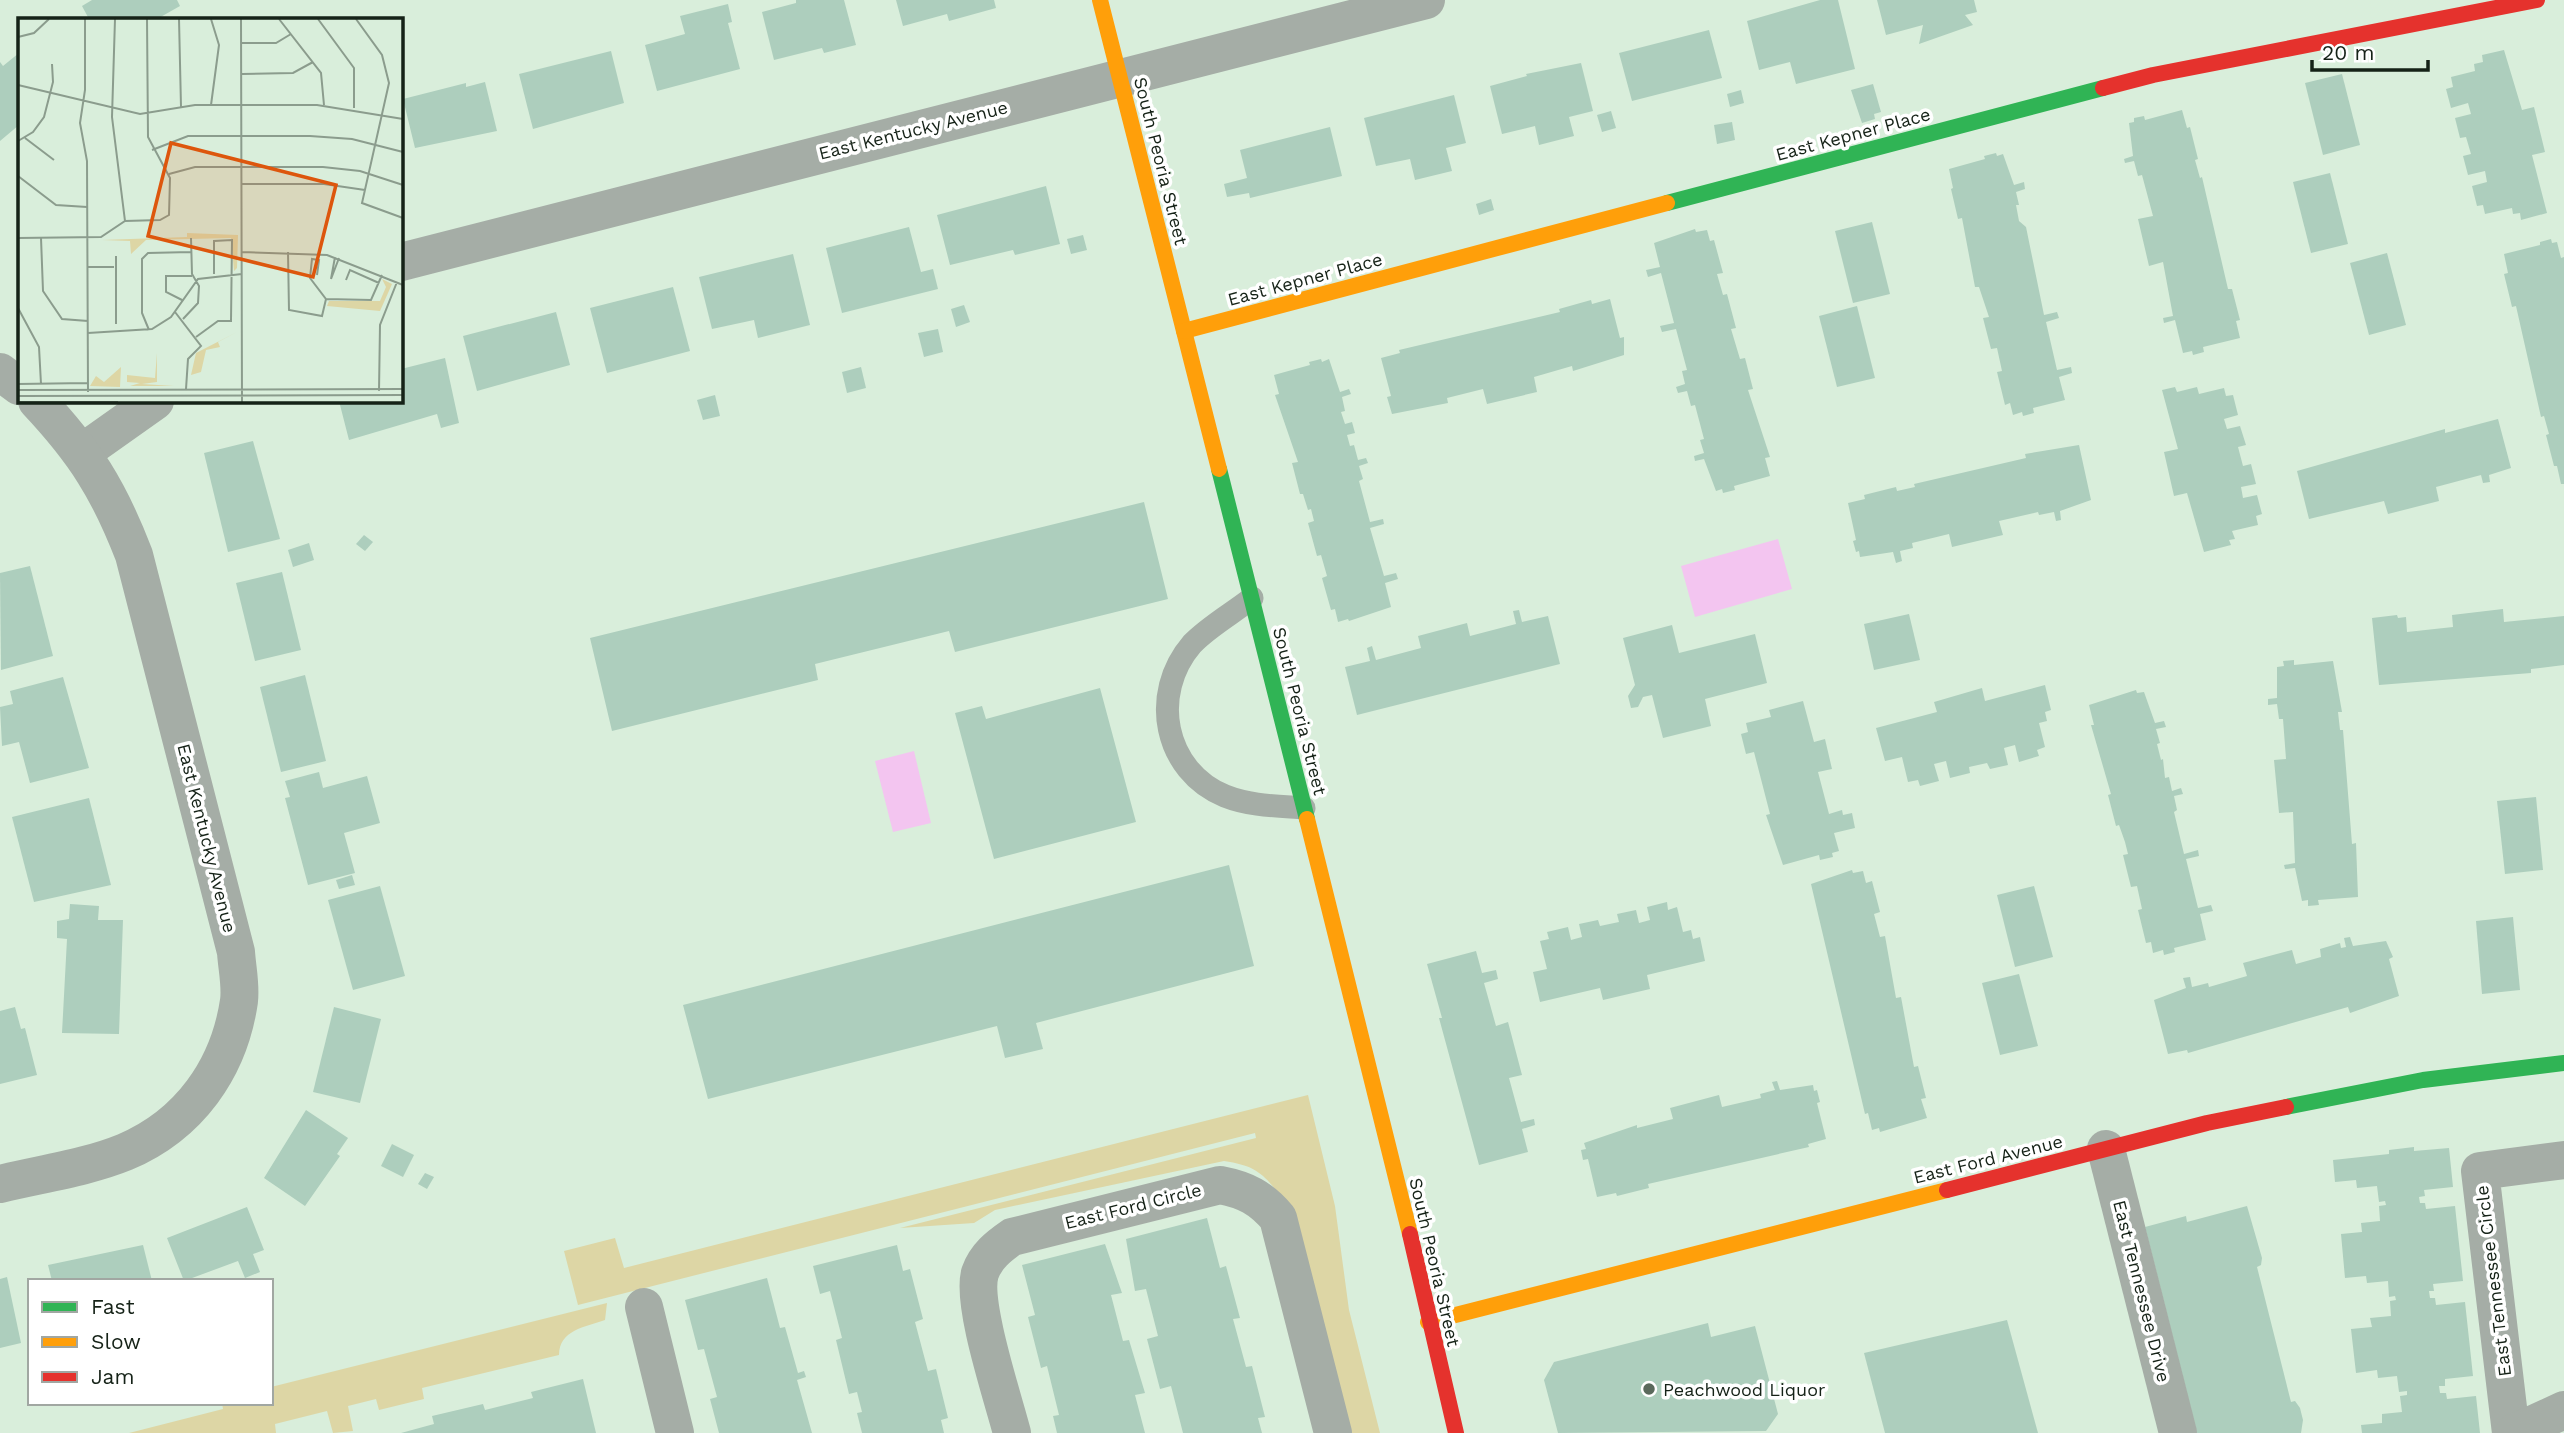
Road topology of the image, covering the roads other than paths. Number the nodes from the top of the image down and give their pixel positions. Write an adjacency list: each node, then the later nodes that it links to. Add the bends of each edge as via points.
1 (1100, 0): 4 (street, South Peoria Street)
2 (1426, 0): 4 (street, East Kentucky Avenue)
3 (2537, 0): 6 (street, East Kepner Place, via 2153,75)
4 (1120, 77): 5 (street, East Kentucky Avenue); 6 (street, South Peoria Street)
5 (402, 262)
6 (1184, 331): 12 (street, South Peoria Street)
7 (0, 372): 8 (street)
8 (18, 385)
9 (38, 402): 11 (street, East Kentucky Avenue)
10 (154, 402): 11 (street)
11 (83, 452): 17 (street, East Kentucky Avenue, via 114,503 134,555 236,952 239,998 230,1043 214,1077 186,1113 157,1136 124,1152)
12 (1252, 598): 13 (street, South Peoria Street); 13 (lane, via 1193,644 1175,671 1168,694 1168,728 1186,768 1204,785 1252,804)
13 (1304, 808): 19 (street, South Peoria Street, via 1380,1106)
14 (2564, 1063): 15 (street, East Ford Avenue, via 2325,1097)
15 (2106, 1149): 19 (street, East Ford Avenue); 25 (street, East Tennessee Drive)
16 (2564, 1160): 26 (street, East Tennessee Circle, via 2480,1171)
17 (0, 1184)
18 (644, 1307): 21 (street)
19 (1428, 1322): 24 (street, South Peoria Street)
20 (2564, 1410): 26 (street, East Tennessee Circle)
21 (675, 1433)
22 (1012, 1433): 23 (street, East Ford Circle, via 978,1296 980,1272 993,1251 1012,1237 1220,1185 1244,1189 1265,1202 1278,1218)
23 (1333, 1433)
24 (1456, 1433)
25 (2178, 1433)
26 (2512, 1433)

